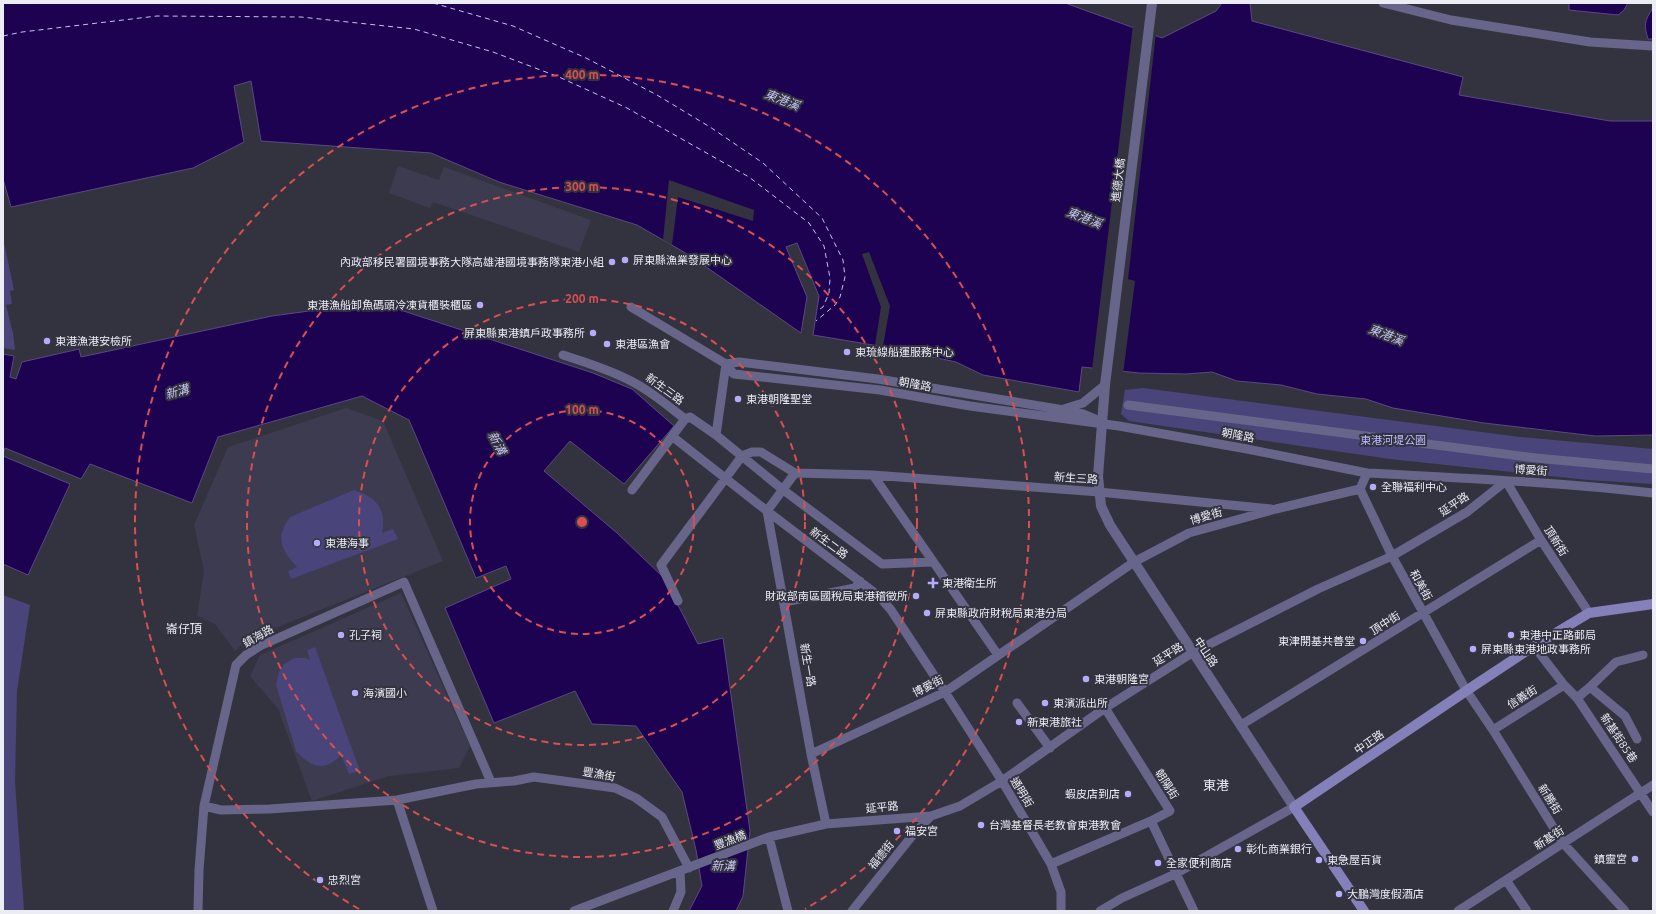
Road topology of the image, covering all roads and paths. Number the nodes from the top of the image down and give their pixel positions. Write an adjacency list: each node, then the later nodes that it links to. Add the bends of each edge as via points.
1 (1152, 3): 7 (street, 進德大橋)
2 (1383, 3): 3 (street, via 1451,20 1590,42)
3 (1653, 46)
4 (631, 307): 6 (street, 朝隆路)
5 (563, 355): 10 (street, 新生三路, via 628,379)
6 (726, 364): 9 (street, 朝隆路, via 739,362 856,376); 11 (street, 朝隆路, via 734,374 880,390 970,406); 12 (street)
7 (1105, 384): 9 (street, via 1083,403); 11 (street, 中山路)
8 (1128, 405): 15 (street, via 1536,458)
9 (1064, 410): 11 (street, 朝隆路, via 1083,414)
10 (685, 419): 12 (street, 新生三路, via 690,417); 13 (street)
11 (1104, 423): 17 (street, 朝隆路); 24 (street, 中山路, via 1098,476)
12 (716, 435): 14 (street, 新生三路)
13 (673, 437): 19 (street, 新生二路); 23 (street)
14 (742, 456): 16 (street, 新生三路, via 760,452); 19 (street); 21 (street, 新生三路)
15 (1653, 469)
16 (795, 473): 18 (street, 新生三路); 21 (street)
17 (1367, 473): 20 (street, 博愛街); 22 (street)
18 (873, 475): 24 (street, 新生三路); 30 (street)
19 (726, 477): 27 (street, 新生二路); 33 (street, via 661,565)
20 (1506, 480): 25 (street, 博愛街); 28 (street, 頂新街); 29 (street, 延平路, via 1467,512)
21 (782, 489): 27 (street); 30 (street, 新生三路, via 882,564)
22 (1360, 489): 26 (street, 博愛街); 29 (street, 和美街)
23 (632, 490)
24 (1099, 492): 26 (street, 新生三路); 31 (street, 中山路, via 1101,506 1110,525)
25 (1653, 494)
26 (1276, 509): 31 (street, 博愛街, via 1189,533)
27 (766, 511): 32 (street, 新生二路); 34 (street, 新生一路)
28 (1541, 540): 36 (street, 頂中街); 37 (street, 頂新街)
29 (1392, 556): 36 (street, 和美街); 39 (street, 延平路, via 1318,588)
30 (933, 562): 40 (street)
31 (1134, 562): 39 (street, 中山路); 40 (street, 博愛街)
32 (860, 582): 34 (street, via 855,588); 45 (street, 新生二路, via 879,596 891,610)
33 (678, 601)
34 (784, 602): 53 (street, 新生一路)
35 (1653, 604): 37 (main road, 中正路)
36 (1423, 613): 44 (street, 和美街); 49 (street, 頂中街)
37 (1590, 613): 38 (main road, 中正路)
38 (1534, 646): 42 (street, 新基街85巷); 44 (main road, 中正路)
39 (1192, 652): 48 (street, 延平路); 49 (street, 中山路)
40 (998, 655): 45 (street, 博愛街)
41 (1643, 655): 43 (street, via 1616,662)
42 (1564, 685): 46 (street, 新基街85巷); 50 (street, 信義街)
43 (1590, 687): 46 (street); 51 (street, 新基街85巷, via 1624,716)
44 (1466, 690): 50 (street, 新勝街); 60 (main road, 中正路)
45 (945, 692): 53 (street, 博愛街); 54 (street, 通明街)
46 (1577, 698): 57 (street, 新基街85巷)
47 (1017, 702): 52 (street)
48 (1104, 708): 52 (street, 延平路); 63 (street, 朝陽街, via 1170,811)
49 (1241, 725): 60 (street, 中山路)
50 (1493, 730): 66 (street, 新勝街)
51 (1637, 739)
52 (1050, 748): 54 (street, 延平路)
53 (811, 754): 64 (street, 新生一路)
54 (1002, 780): 62 (street, 延平路, via 960,806); 67 (street, 通明街)
55 (491, 782): 58 (street, 豐漁街); 59 (street, 鎮海路, via 404,582 260,646 236,665); 68 (street, 豐漁街, via 534,777 615,788 636,798 662,818)
56 (1653, 785): 57 (street, 新基街)
57 (1641, 792): 61 (street, 新基街85巷); 66 (street, 新基街)
58 (397, 800): 59 (street, via 270,809 221,810); 72 (street)
59 (204, 806): 71 (street, 鎮海路)
60 (1294, 807): 69 (street, 中正路); 80 (main road, 中山路)
61 (1653, 812)
62 (931, 816): 64 (street, 延平路); 76 (street, 福德街)
63 (1151, 821): 67 (street); 69 (street)
64 (826, 824): 65 (street, 延平路)
65 (769, 837): 68 (street, 豐漁橋); 75 (street)
66 (1563, 843): 70 (street, 新基街); 83 (street, 新勝街)
67 (1051, 864): 77 (street, 通明街, via 1061,892)
68 (685, 870): 73 (street); 74 (street, via 681,892)
69 (1175, 874): 78 (street, 中正路); 79 (street)
70 (1506, 880): 81 (street, 新基街); 82 (street)
71 (198, 911)
72 (433, 911)
73 (574, 911)
74 (673, 911)
75 (788, 911)
76 (852, 911)
77 (1061, 911)
78 (1100, 911)
79 (1194, 911)
80 (1364, 911)
81 (1458, 911)
82 (1527, 911)
83 (1625, 911)

